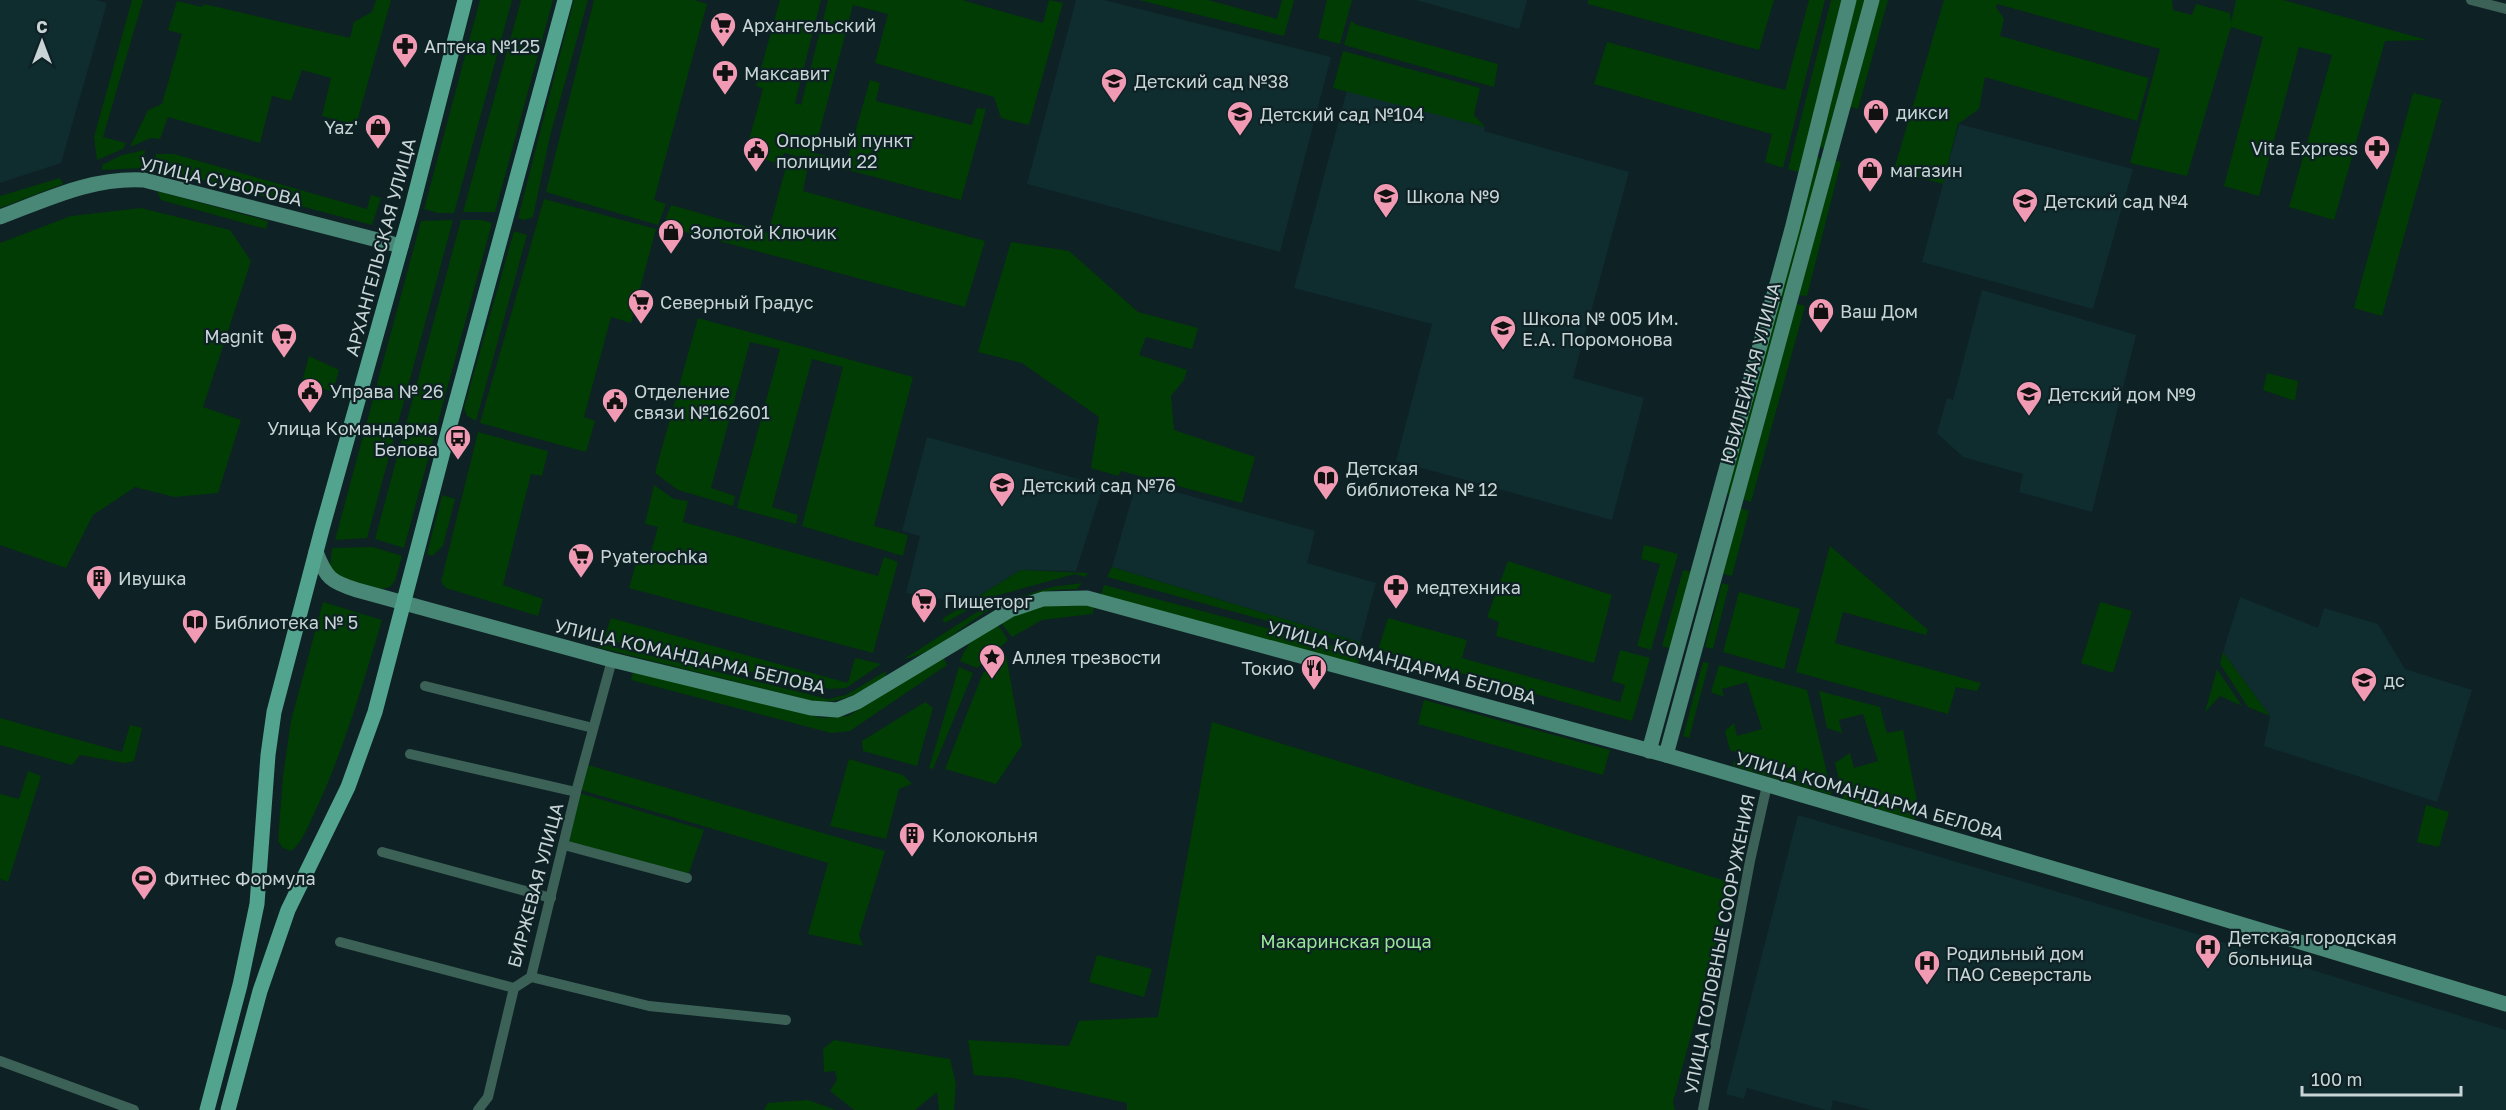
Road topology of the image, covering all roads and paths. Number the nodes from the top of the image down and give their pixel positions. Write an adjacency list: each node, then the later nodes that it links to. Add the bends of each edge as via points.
1 (465, 0): 10 (main road, АРХАНГЕЛЬСКАЯ УЛИЦА)
2 (562, 0): 14 (main road)
3 (1850, 0): 7 (main road, ЮБИЛЕЙНАЯ УЛИЦА)
4 (1872, 0): 8 (main road, ЮБИЛЕЙНАЯ УЛИЦА)
5 (2471, 0): 6 (street)
6 (2506, 9)
7 (1812, 151): 8 (street); 11 (main road, ЮБИЛЕЙНАЯ УЛИЦА)
8 (1828, 155): 12 (main road, ЮБИЛЕЙНАЯ УЛИЦА)
9 (0, 217): 10 (main road, УЛИЦА СУВОРОВА, via 91,184 144,180)
10 (401, 246): 13 (main road, АРХАНГЕЛЬСКАЯ УЛИЦА)
11 (1718, 498): 12 (main road); 18 (main road, ЮБИЛЕЙНАЯ УЛИЦА)
12 (1735, 503): 20 (main road, ЮБИЛЕЙНАЯ УЛИЦА)
13 (316, 552): 14 (main road, УЛИЦА КОМАНДАРМА БЕЛОВА, via 328,577 337,584); 34 (main road, АРХАНГЕЛЬСКАЯ УЛИЦА, via 274,712 257,904)
14 (404, 604): 15 (main road, УЛИЦА КОМАНДАРМА БЕЛОВА); 35 (main road, via 363,750 288,910 260,991)
15 (612, 660): 17 (street, БИРЖЕВАЯ УЛИЦА); 18 (main road, УЛИЦА КОМАНДАРМА БЕЛОВА, via 811,708 837,710 857,702 1010,610 1043,599 1087,598)
16 (425, 686): 17 (street)
17 (593, 728): 22 (street, БИРЖЕВАЯ УЛИЦА)
18 (1649, 751): 20 (main road, УЛИЦА КОМАНДАРМА БЕЛОВА)
19 (410, 754): 22 (street)
20 (1666, 755): 21 (main road, УЛИЦА КОМАНДАРМА БЕЛОВА)
21 (1767, 785): 30 (main road, УЛИЦА КОМАНДАРМА БЕЛОВА); 37 (street, УЛИЦА ГОЛОВНЫЕ СООРУЖЕНИЯ)
22 (576, 792): 23 (street, БИРЖЕВАЯ УЛИЦА)
23 (564, 845): 25 (street); 26 (street, БИРЖЕВАЯ УЛИЦА)
24 (382, 852): 26 (street)
25 (687, 878)
26 (551, 897): 28 (street, БИРЖЕВАЯ УЛИЦА)
27 (340, 942): 29 (street)
28 (531, 977): 29 (street, БИРЖЕВАЯ УЛИЦА); 31 (street, via 649,1006)
29 (514, 988): 36 (street, БИРЖЕВАЯ УЛИЦА, via 488,1097)
30 (2506, 1004)
31 (786, 1020)
32 (0, 1061): 33 (street)
33 (134, 1110)
34 (207, 1110)
35 (228, 1110)
36 (478, 1110)
37 (1703, 1110)

